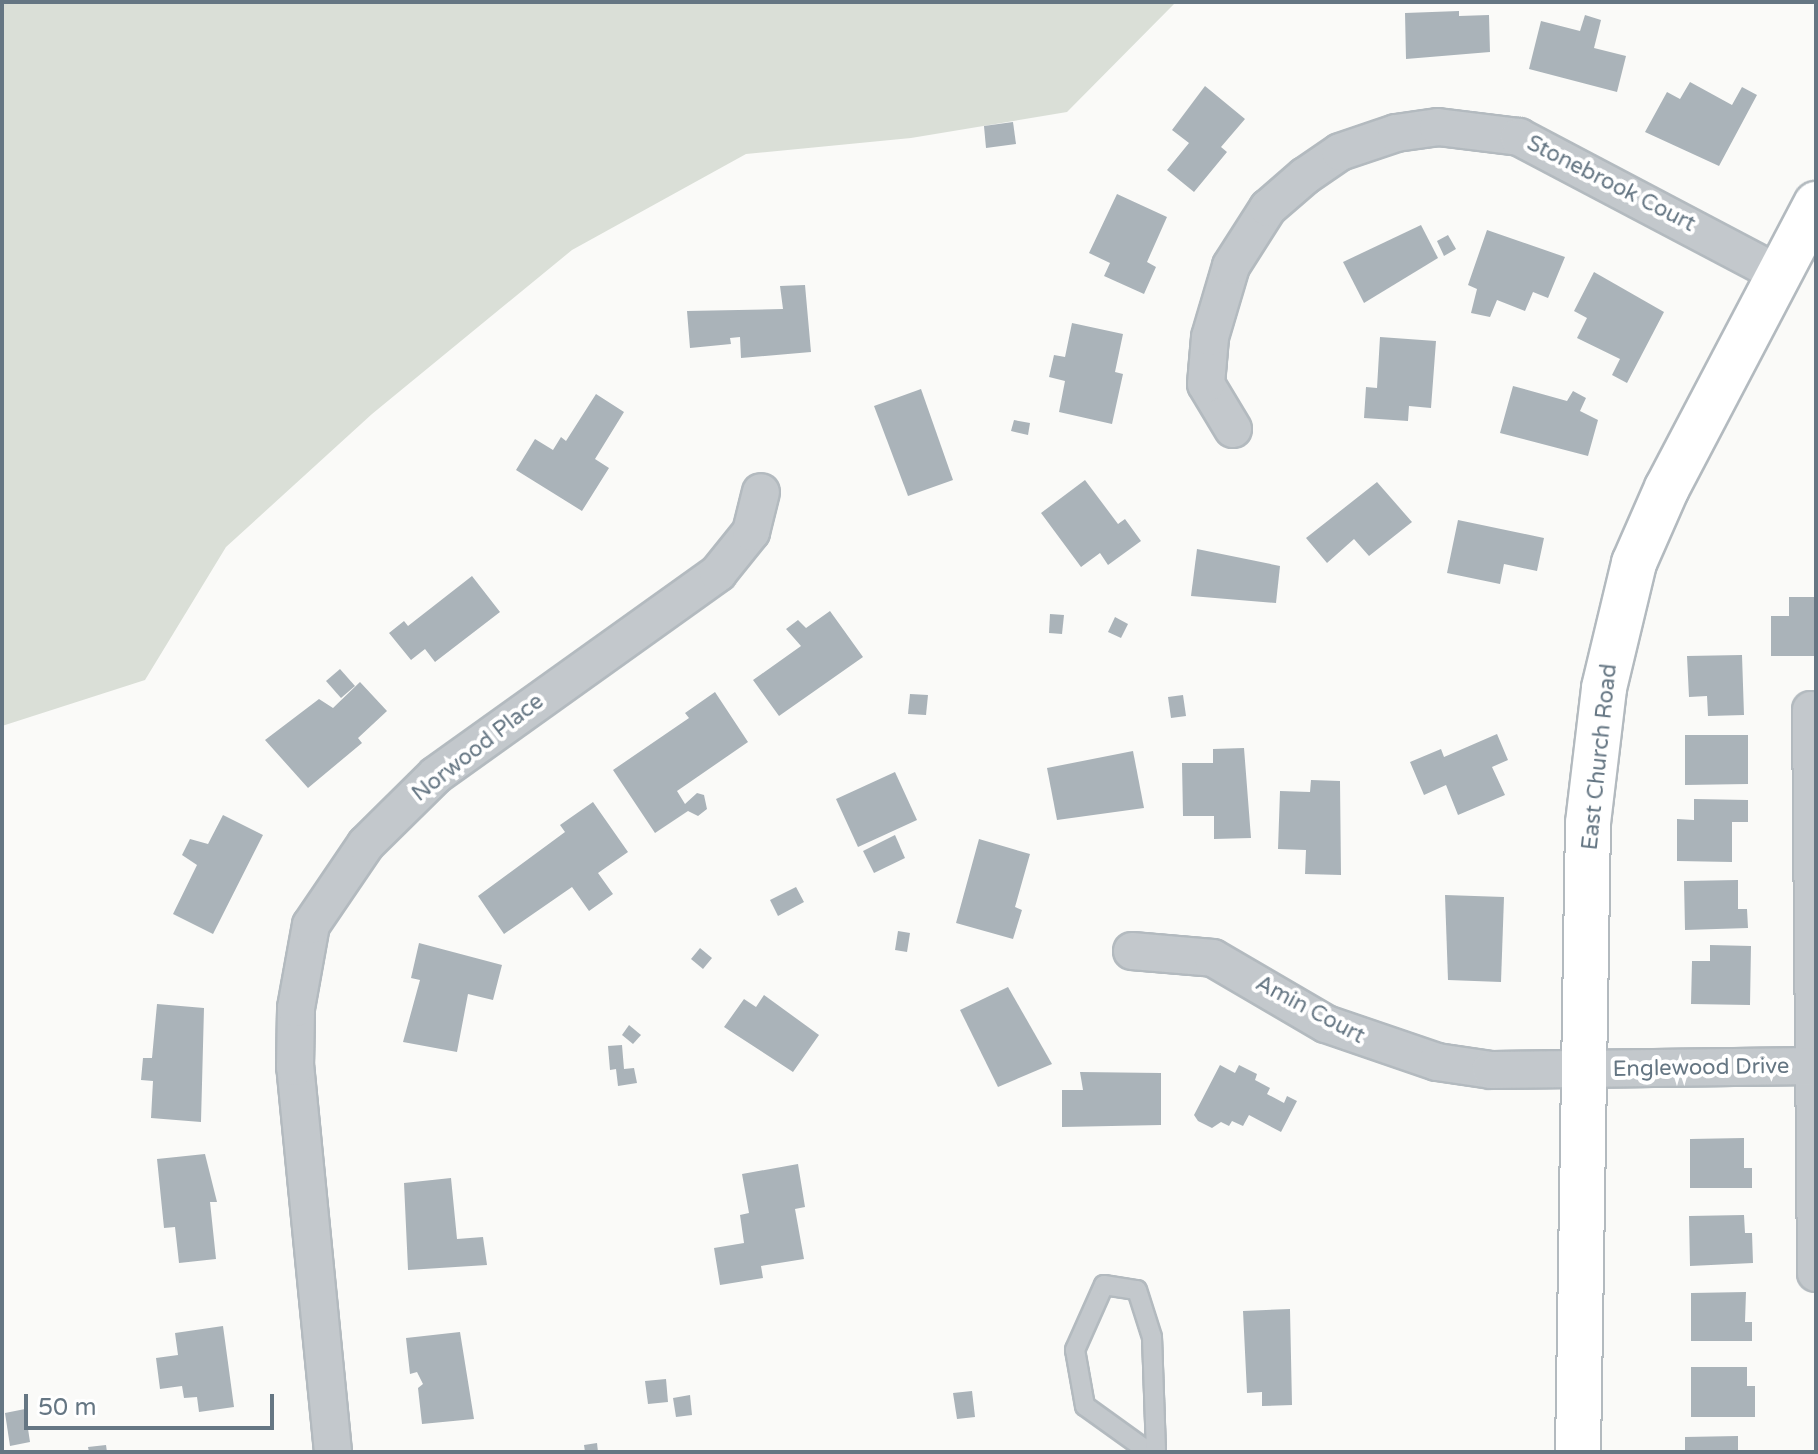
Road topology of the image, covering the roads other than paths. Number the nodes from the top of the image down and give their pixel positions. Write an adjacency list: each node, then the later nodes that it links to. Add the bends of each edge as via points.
1 (1816, 204): 2 (street, East Church Road)
2 (1777, 273): 3 (street, Stonebrook Court, via 1519,137 1438,127 1396,133 1340,152 1305,176 1268,208 1231,266 1210,337 1206,384); 9 (street, East Church Road, via 1667,488 1634,563 1618,622 1604,688 1588,823)
3 (1233, 429)
4 (761, 492): 11 (street, Norwood Place, via 751,532 718,573 436,775 366,844 311,925 296,1008 295,1067)
5 (1813, 710): 6 (street)
6 (1814, 807): 8 (street)
7 (1132, 951): 9 (street, Amin Court, via 1213,958 1326,1024 1437,1062 1491,1070)
8 (1814, 1066): 9 (street, Englewood Drive); 10 (street)
9 (1586, 1070): 14 (street, East Church Road)
10 (1816, 1273)
11 (333, 1452)
12 (1149, 1452): 13 (lane, via 1085,1406 1075,1350 1104,1285 1137,1290 1152,1337)
13 (1156, 1452)
14 (1578, 1452)

